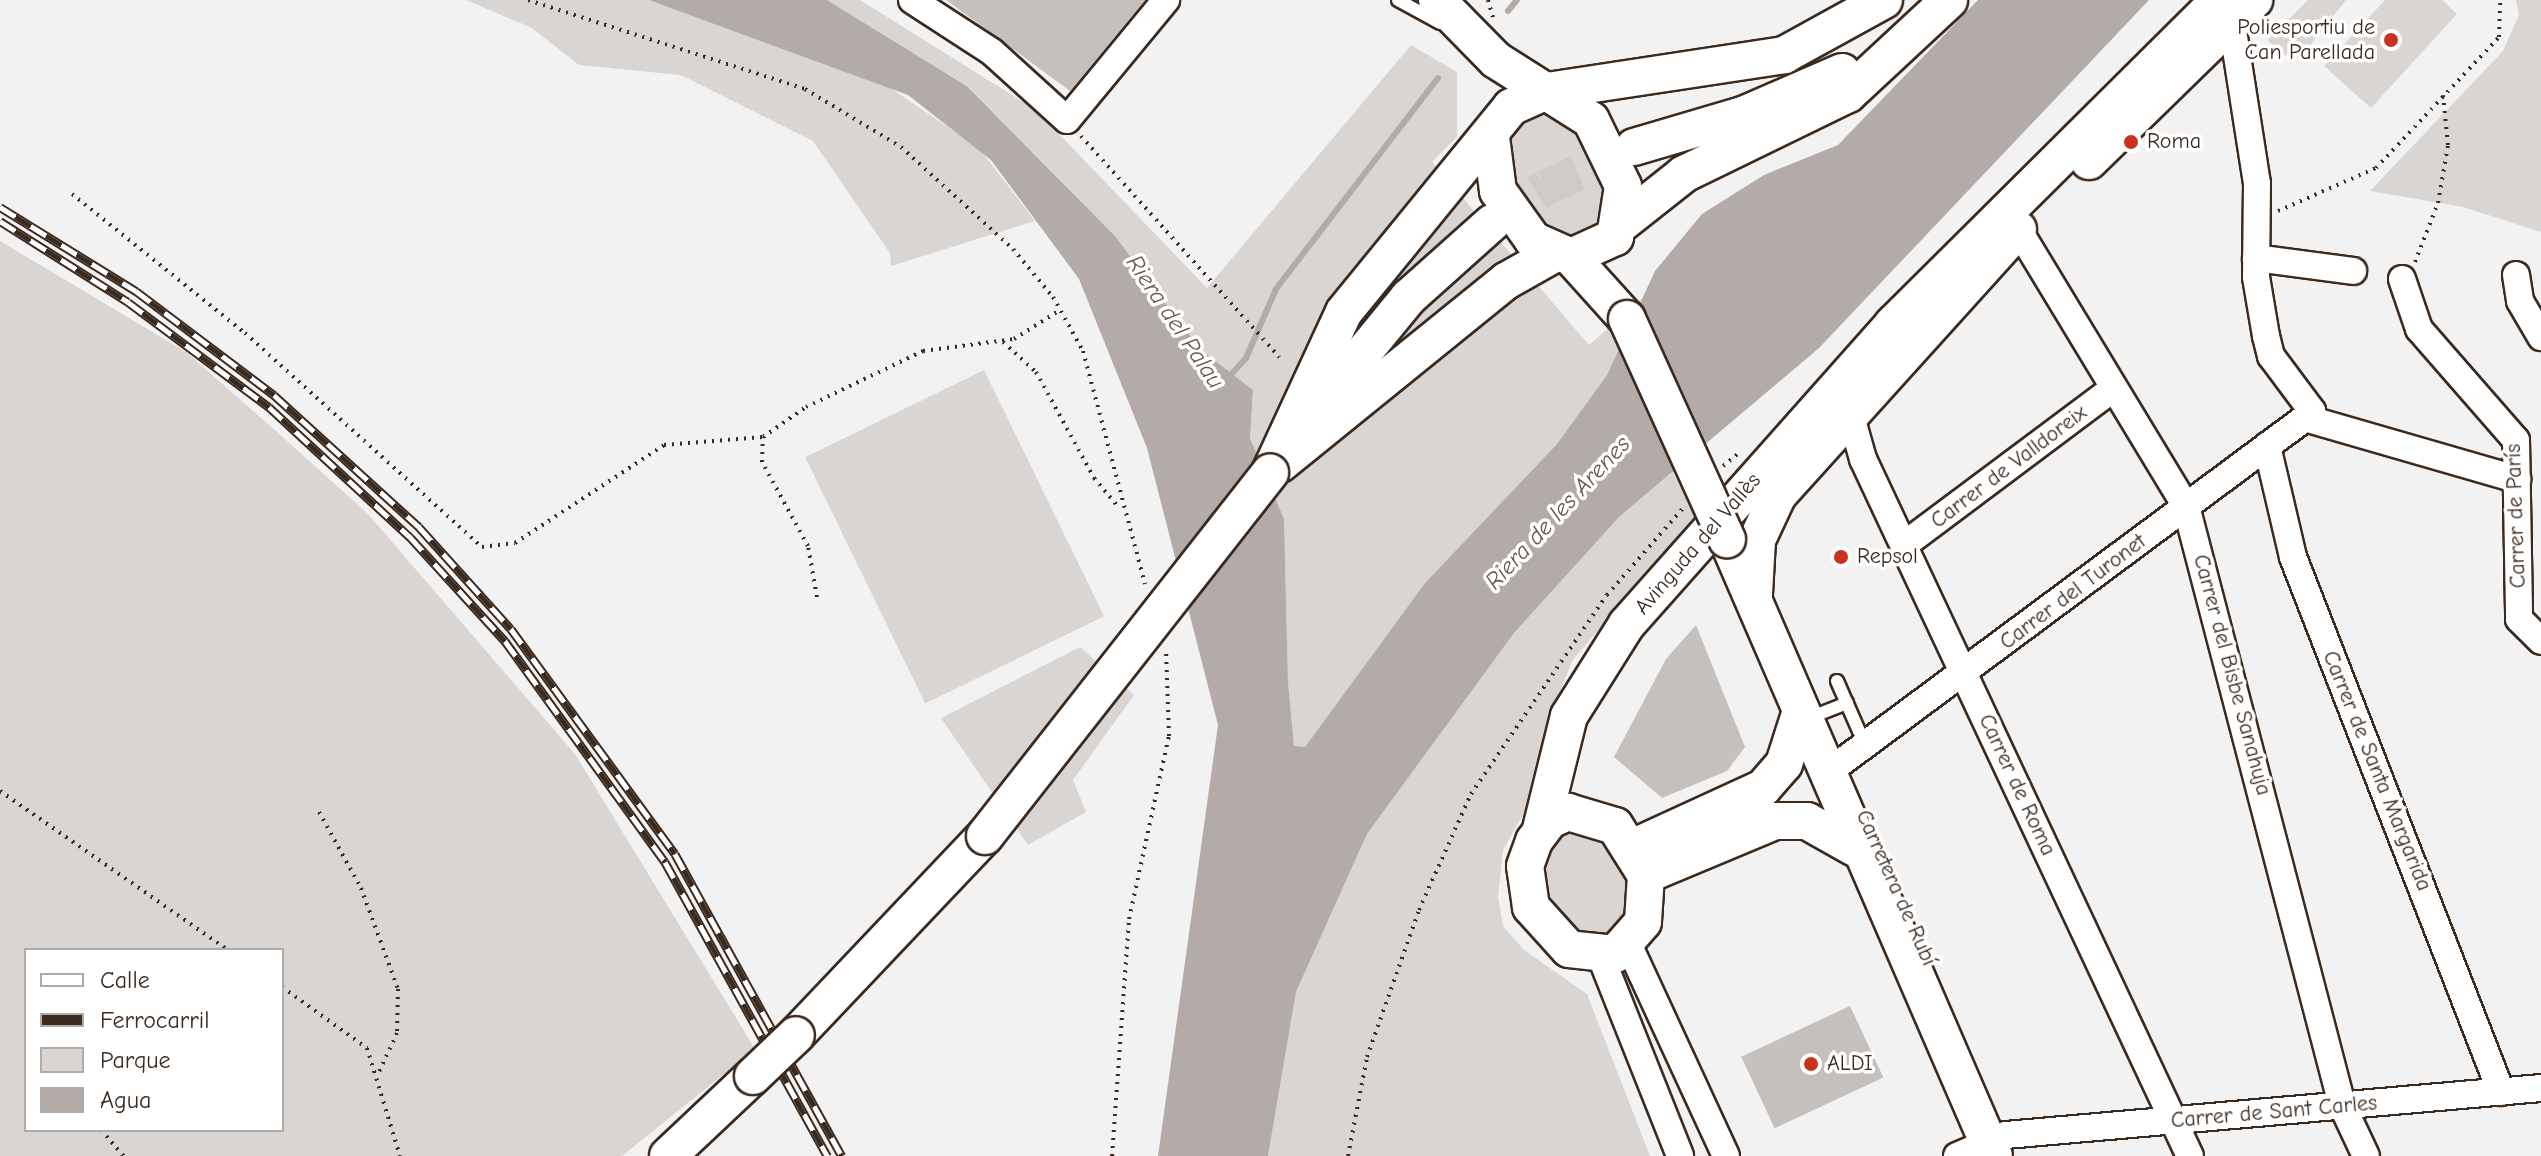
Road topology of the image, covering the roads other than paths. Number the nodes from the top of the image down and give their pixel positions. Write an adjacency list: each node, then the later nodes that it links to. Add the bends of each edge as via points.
1 (912, 0): 2 (street, via 992,52 1067,120)
2 (1166, 0)
3 (1398, 0): 9 (lane)
4 (1884, 0): 10 (main road, via 1784,55)
5 (1910, 0): 12 (main road, via 1848,51)
6 (1934, 0): 12 (main road, via 1859,63 1810,90)
7 (1949, 0): 16 (main road, via 1848,94 1684,174)
8 (2234, 6): 15 (main road, Avinguda del Vallès); 18 (street, via 2257,218); 24 (main road, Avinguda del Vallès, via 1903,314)
9 (1437, 7): 10 (main road); 11 (main road, via 1483,71)
10 (1544, 95): 11 (main road); 16 (main road, via 1591,120 1612,154 1625,200)
11 (1493, 131): 17 (main road, via 1498,191 1520,227); 26 (main road, via 1361,286)
12 (1669, 135): 13 (main road)
13 (1634, 147)
14 (1492, 223): 26 (main road, via 1408,298)
15 (2018, 229): 24 (main road, Avinguda del Vallès); 25 (street, Carrer del Bisbe Sanahuja); 27 (main road, Avinguda del Vallès)
16 (1618, 231): 17 (main road); 22 (main road)
17 (1562, 256): 22 (main road); 26 (main road, via 1517,273)
18 (2256, 258): 19 (street); 28 (street, via 2271,356 2312,411)
19 (2353, 271)
20 (2516, 275): 23 (street, via 2520,301)
21 (2402, 279): 30 (street, Carrer de París, via 2419,329 2516,440)
22 (1627, 319): 33 (main road, Carretera de Rubí, bridge)
23 (2541, 337)
24 (1869, 356): 39 (main road, Avinguda del Vallès, via 1600,658 1569,716)
25 (2114, 388): 31 (street, Carrer del Bisbe Sanahuja); 32 (street, Carrer de Valldoreix)
26 (1329, 392): 51 (main road, bridge, via 985,836 796,1035)
27 (1850, 413): 32 (street, Carrer de Roma); 33 (main road, Avinguda del Vallès, via 1765,518)
28 (2305, 418): 29 (street, Carrer del Turonet); 30 (street)
29 (2267, 446): 31 (street, Carrer del Turonet); 47 (street, Carrer de Santa Margarida, via 2293,557)
30 (2517, 479): 34 (street, Carrer de París, via 2519,619)
31 (2186, 506): 35 (street, Carrer del Turonet); 48 (street, Carrer del Bisbe Sanahuja)
32 (1904, 545): 35 (street, Carrer de Roma)
33 (1760, 613): 37 (main road, Carretera de Rubí)
34 (2541, 641)
35 (1965, 674): 40 (street, Carrer del Turonet); 49 (street, Carrer de Roma)
36 (1837, 681): 37 (lane)
37 (1812, 710): 38 (lane); 40 (main road, Carretera de Rubí); 43 (main road, Carretera de Rubí); 44 (main road, via 1784,764 1763,788)
38 (1859, 731)
39 (1560, 753): 41 (main road, via 1571,785); 42 (main road, Avinguda del Vallès)
40 (1839, 764): 50 (main road, Carretera de Rubí)
41 (1595, 815): 42 (main road, via 1568,812); 44 (main road)
42 (1541, 829): 45 (main road, via 1525,866 1531,907 1552,938)
43 (1855, 848): 44 (main road, via 1807,821 1775,821); 50 (main road, Carretera de Rubí)
44 (1640, 861): 45 (main road, via 1643,922)
45 (1615, 952): 52 (street); 53 (street)
46 (2541, 1088): 47 (street, Carrer de Sant Carles)
47 (2501, 1092): 48 (street, Carrer de Sant Carles)
48 (2342, 1105): 49 (street, Carrer de Sant Carles); 55 (street, Carrer del Bisbe Sanahuja)
49 (2174, 1120): 50 (street, Carrer de Sant Carles); 54 (street, Carrer de Roma)
50 (1992, 1149)
51 (668, 1156)
52 (1680, 1156)
53 (1726, 1156)
54 (2190, 1156)
55 (2366, 1156)

